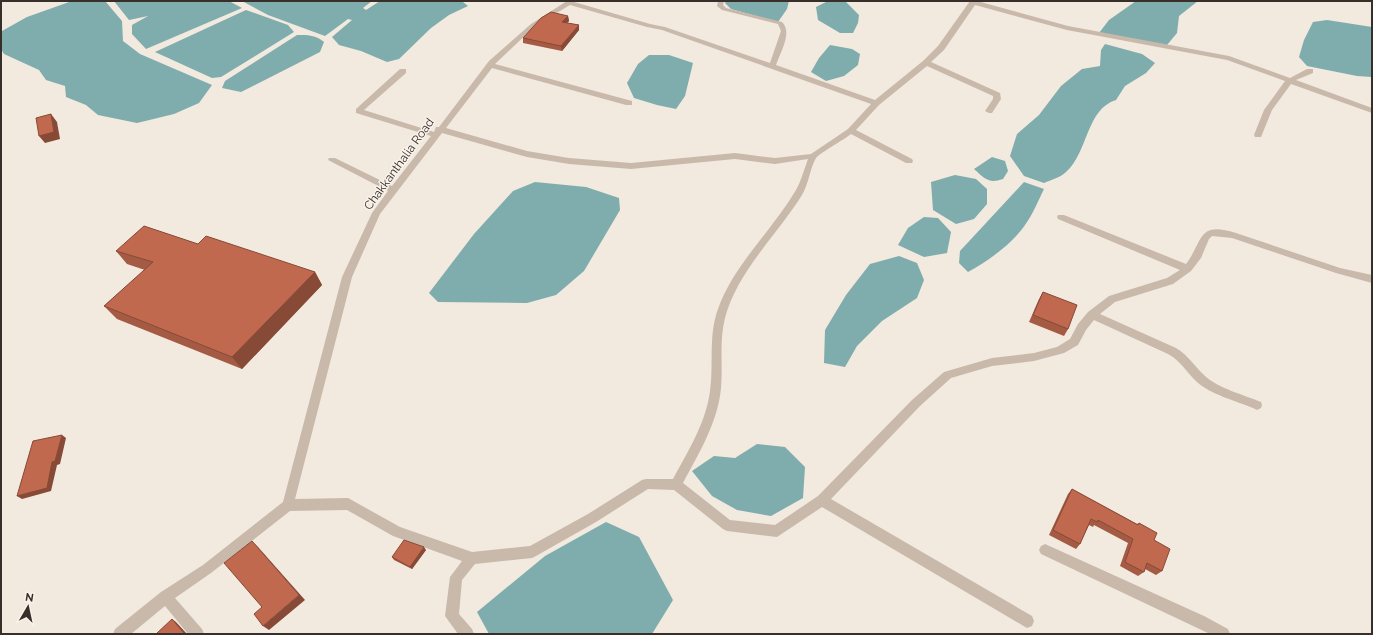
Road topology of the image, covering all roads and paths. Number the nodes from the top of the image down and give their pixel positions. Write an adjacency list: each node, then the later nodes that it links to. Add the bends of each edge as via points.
1 (721, 1): 5 (street, via 720,6 724,9 784,26)
2 (571, 2): 4 (street, Chakkanthalia Road, via 532,25); 5 (street, via 663,28)
3 (926, 63): 8 (street, via 941,48 973,2 1067,28 1229,58); 10 (street); 11 (street, via 997,95)
4 (491, 65): 9 (street); 13 (street, Chakkanthalia Road)
5 (772, 67): 10 (street)
6 (402, 71): 13 (street, via 359,111 393,123)
7 (1310, 71): 8 (street)
8 (1289, 81): 12 (street); 15 (street, via 1268,110)
9 (629, 103)
10 (876, 103): 14 (street)
11 (989, 111)
12 (1372, 111)
13 (437, 132): 16 (street, via 527,154 576,162 631,166 735,156 775,161); 19 (street, Chakkanthalia Road)
14 (851, 132): 16 (street); 18 (street)
15 (1258, 135)
16 (813, 156): 25 (street, via 800,191 738,280 722,310 717,336 718,368 714,400 699,441)
17 (332, 160): 19 (street)
18 (909, 162)
19 (393, 190): 27 (street, Chakkanthalia Road, via 376,213 347,277)
20 (1061, 218): 21 (street)
21 (1188, 269): 22 (street, via 1205,237 1210,233 1220,233 1233,234 1339,271); 23 (street, via 1170,281 1112,299)
22 (1372, 279)
23 (1092, 315): 24 (street, via 1177,354 1201,379); 26 (street, via 1074,342 1060,350 1034,357 992,362 948,375 916,403)
24 (1257, 405)
25 (676, 485): 26 (street, via 728,524 777,531); 29 (street, via 646,484 532,552)
26 (822, 500): 31 (street)
27 (288, 505): 29 (street, via 348,504 396,532); 30 (street, via 207,569)
28 (1046, 550): 35 (street)
29 (472, 558): 34 (street, via 456,577 452,616)
30 (166, 597): 32 (street); 33 (street)
31 (1027, 621)
32 (120, 634)
33 (198, 634)
34 (467, 634)
35 (1223, 634)

